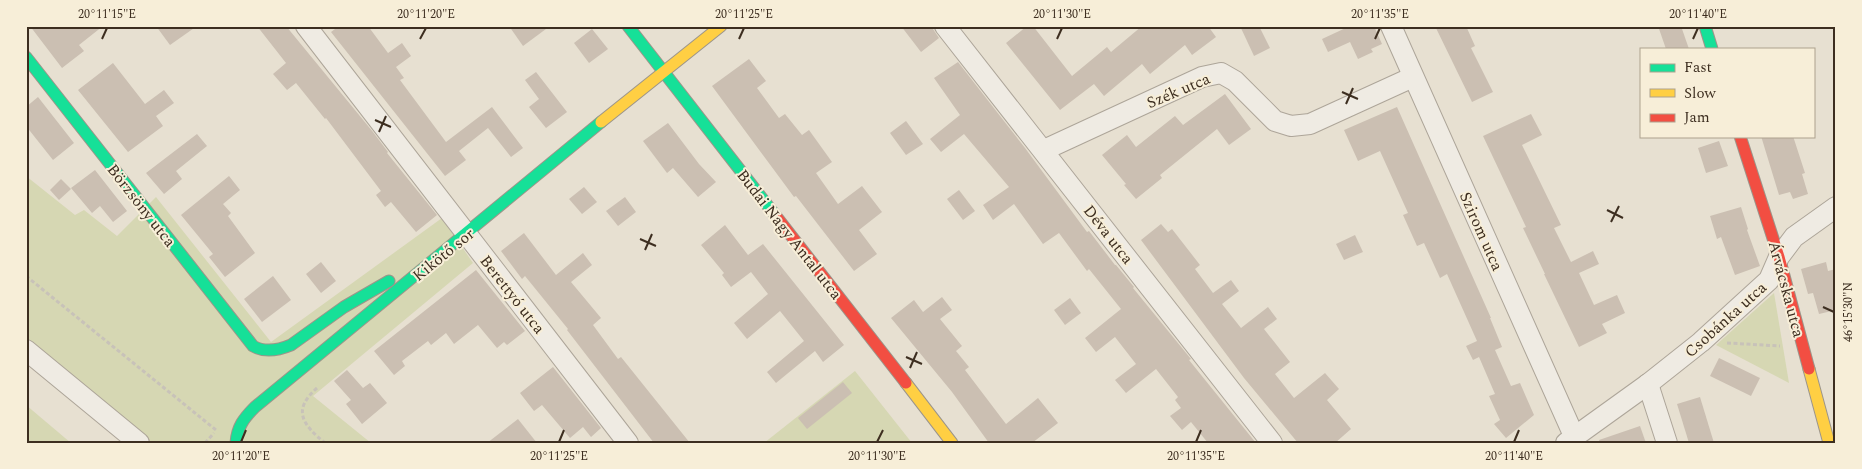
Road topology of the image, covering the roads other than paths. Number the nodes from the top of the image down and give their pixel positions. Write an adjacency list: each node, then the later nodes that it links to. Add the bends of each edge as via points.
1 (306, 26): 14 (street, Berettyó utca)
2 (628, 26): 9 (street, Budai Nagy Antal utca)
3 (721, 26): 9 (street, Kikötő sor)
4 (945, 26): 12 (street, Déva utca)
5 (1391, 26): 10 (street, Szirom utca)
6 (1705, 26): 7 (street)
7 (1712, 48)
8 (26, 58): 16 (street, Börzsöny utca, via 253,346 260,350 286,347 344,307 392,280)
9 (663, 71): 14 (street, Kikötő sor); 24 (street, Budai Nagy Antal utca)
10 (1413, 77): 12 (street, Szék utca, via 1310,124 1291,126 1275,121 1235,81 1221,73 1202,77); 21 (street, Szirom utca)
11 (1741, 138): 15 (street, Árvácska utca)
12 (1044, 150): 25 (street, Déva utca)
13 (1836, 207): 15 (street, Csobánka utca, via 1794,237)
14 (467, 234): 16 (street, Kikötő sor); 20 (street, Berettyó utca)
15 (1779, 257): 18 (street, Csobánka utca, via 1769,280 1701,342); 19 (street, Árvácska utca, via 1803,347)
16 (422, 271): 23 (street, Kikötő sor, via 255,407 236,432)
17 (26, 350): 22 (street)
18 (1648, 384): 21 (street, Csobánka utca); 26 (street)
19 (1827, 403): 27 (street, Árvácska utca)
20 (621, 440)
21 (1570, 440)
22 (139, 443)
23 (236, 443)
24 (952, 443)
25 (1272, 443)
26 (1667, 443)
27 (1829, 443)

